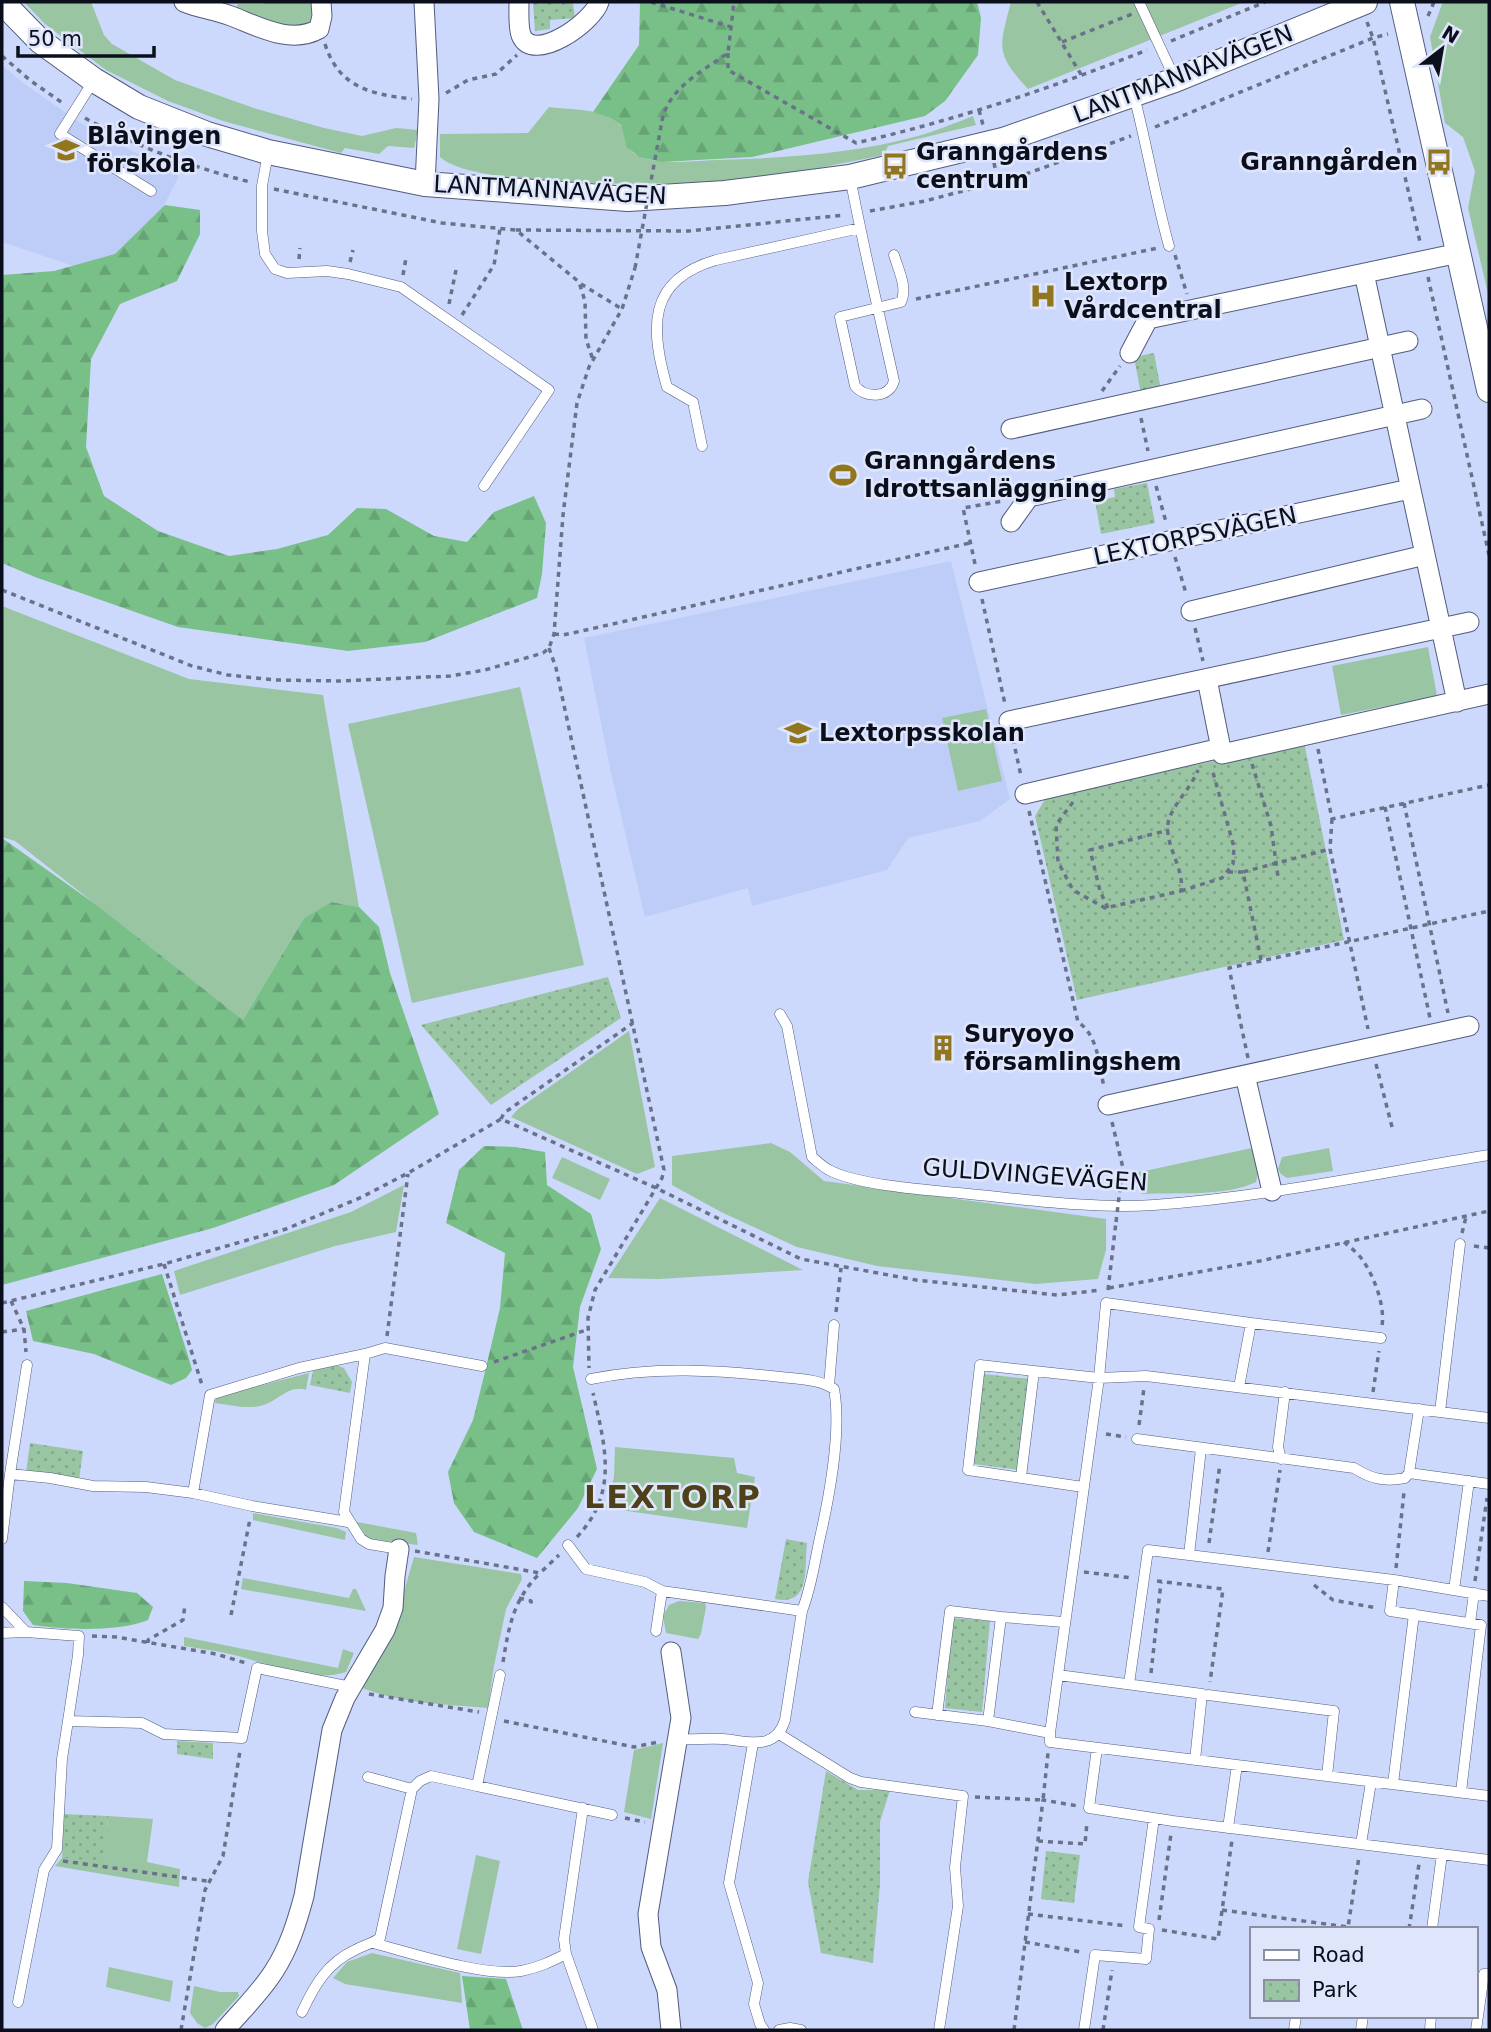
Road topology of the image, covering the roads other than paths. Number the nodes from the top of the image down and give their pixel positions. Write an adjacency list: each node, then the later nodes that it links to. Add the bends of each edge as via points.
1 (2, 2): 10 (street, LANTMANNAVÄGEN, via 40,41)
2 (184, 2): 3 (street, via 291,35 319,29)
3 (321, 2)
4 (424, 2): 15 (street, via 429,110)
5 (519, 2): 6 (street, via 521,35 539,45 568,35 587,21)
6 (599, 2)
7 (1365, 2): 11 (street, LANTMANNAVÄGEN)
8 (1402, 2): 19 (street)
9 (1141, 5): 11 (lane)
10 (94, 80): 13 (street, LANTMANNAVÄGEN, via 139,107); 16 (lane, via 60,134)
11 (1175, 80): 12 (street, LANTMANNAVÄGEN)
12 (1134, 96): 14 (street, LANTMANNAVÄGEN, via 1003,140); 18 (lane)
13 (268, 152): 15 (street, LANTMANNAVÄGEN); 31 (lane, via 262,186 265,254 275,269 287,273 327,271 401,287 549,390)
14 (850, 177): 15 (street, LANTMANNAVÄGEN, via 725,193 628,199); 17 (lane)
15 (425, 184)
16 (151, 191)
17 (860, 228): 22 (lane); 30 (lane, via 716,260 692,267 672,282 656,324 657,351 667,387 693,402)
18 (1169, 246)
19 (1459, 253): 21 (street); 26 (street)
20 (894, 255): 22 (lane, via 904,296 901,302)
21 (1364, 273): 24 (street); 25 (street, via 1148,319)
22 (878, 308): 22 (lane, via 840,317 855,386 867,395 888,392 894,381)
23 (1408, 341): 24 (street)
24 (1380, 348): 28 (street); 29 (street)
25 (1130, 353)
26 (1489, 390)
27 (1422, 409): 28 (street)
28 (1395, 416): 32 (street); 33 (street, via 1029,497)
29 (1011, 429)
30 (702, 446)
31 (484, 486)
32 (1410, 489): 34 (street); 35 (street, LEXTORPSVÄGEN)
33 (1011, 522)
34 (1425, 555): 36 (street); 38 (street)
35 (979, 582)
36 (1191, 611)
37 (1469, 622): 38 (street)
38 (1441, 628): 39 (street); 41 (street)
39 (1207, 679): 42 (street); 43 (street)
40 (1489, 694): 41 (street)
41 (1457, 702): 43 (street, via 1222,754)
42 (1009, 722)
43 (1212, 750): 44 (street)
44 (1025, 794)
45 (780, 1014): 50 (lane, GULDVINGEVÄGEN, via 787,1026 812,1157 828,1170 852,1179 1112,1206)
46 (1451, 1030): 47 (street)
47 (1248, 1074): 48 (street); 50 (street)
48 (1108, 1105)
49 (1489, 1154): 50 (lane, GULDVINGEVÄGEN)
50 (1272, 1191)
51 (1460, 1244): 65 (lane)
52 (1251, 1323): 54 (lane); 59 (lane, via 1106,1303); 62 (lane)
53 (834, 1325): 61 (lane)
54 (1381, 1338)
55 (365, 1353): 57 (lane, via 385,1348); 76 (lane, via 210,1395); 77 (lane, via 343,1506)
56 (27, 1366): 70 (lane)
57 (482, 1366)
58 (1034, 1371): 59 (lane); 72 (lane); 72 (lane, via 980,1365 968,1469)
59 (1099, 1378): 62 (lane, via 1146,1376); 75 (lane)
60 (591, 1379): 61 (lane, via 654,1370 707,1370)
61 (829, 1385): 88 (lane, via 835,1396 835,1437 823,1528)
62 (1239, 1387): 63 (lane)
63 (1285, 1392): 64 (lane); 69 (lane, via 1278,1447)
64 (1419, 1409): 65 (lane); 71 (lane)
65 (1440, 1412): 66 (lane)
66 (1489, 1418)
67 (1137, 1439): 68 (lane)
68 (1200, 1449): 69 (lane); 81 (lane)
69 (1281, 1459): 71 (lane, via 1354,1468 1370,1478 1391,1481)
70 (10, 1474): 76 (lane); 78 (lane)
71 (1407, 1475): 73 (lane)
72 (1021, 1477): 75 (lane)
73 (1468, 1481): 74 (lane); 83 (lane)
74 (1489, 1484)
75 (1083, 1486): 91 (lane)
76 (193, 1493): 77 (lane)
77 (348, 1522): 80 (lane, via 369,1544)
78 (2, 1539)
79 (568, 1545): 84 (lane, via 586,1569 645,1582)
80 (399, 1549): 100 (street, via 393,1608)
81 (1189, 1555): 82 (lane); 99 (lane, via 1148,1550)
82 (1394, 1580): 83 (lane); 89 (lane, via 1390,1611)
83 (1454, 1590): 85 (lane)
84 (662, 1591): 88 (lane); 93 (lane)
85 (1474, 1593): 86 (lane); 92 (lane)
86 (1489, 1596)
87 (2, 1607): 94 (lane)
88 (802, 1611): 106 (lane)
89 (1414, 1614): 92 (lane); 116 (lane)
90 (1001, 1617): 91 (lane); 103 (lane, via 950,1611); 105 (lane)
91 (1064, 1622): 98 (lane)
92 (1470, 1623): 119 (lane, via 1481,1625)
93 (656, 1631)
94 (26, 1632): 95 (lane); 104 (lane, via 79,1636)
95 (2, 1633)
96 (671, 1652): 108 (street, via 681,1718)
97 (500, 1675): 117 (lane)
98 (1058, 1675): 99 (lane); 107 (lane)
99 (1129, 1684): 111 (lane, via 1202,1694)
100 (351, 1687): 104 (lane, via 257,1668 242,1738 164,1734 142,1723); 134 (street, via 327,1754 297,1922 272,1974)
101 (1208, 1695): 113 (lane, via 1334,1711)
102 (915, 1712): 103 (lane)
103 (937, 1715): 105 (lane)
104 (68, 1721): 132 (lane, via 57,1849 44,1870)
105 (988, 1721): 107 (lane)
106 (779, 1734): 109 (lane); 140 (lane, via 861,1782 962,1796 955,1867 958,1906)
107 (1050, 1738): 110 (lane)
108 (678, 1739): 109 (lane); 136 (street, via 648,1914 651,1947 667,1990)
109 (754, 1743): 137 (lane, via 729,1883 758,1983 754,2004)
110 (1097, 1748): 111 (lane); 123 (lane, via 1088,1808)
111 (1195, 1760): 112 (lane)
112 (1237, 1765): 113 (lane); 124 (lane)
113 (1327, 1776): 115 (lane)
114 (368, 1777): 118 (lane)
115 (1371, 1782): 116 (lane); 125 (lane)
116 (1393, 1784): 119 (lane)
117 (477, 1786): 118 (lane, via 431,1776); 121 (lane)
118 (412, 1789): 129 (lane, via 384,1927)
119 (1461, 1793): 120 (lane)
120 (1489, 1796)
121 (583, 1808): 122 (lane); 130 (lane, via 564,1939)
122 (612, 1815)
123 (1154, 1818): 124 (lane); 141 (lane, via 1146,1959 1095,1955)
124 (1231, 1828): 125 (lane)
125 (1361, 1844): 126 (lane)
126 (1442, 1854): 127 (lane); 128 (lane)
127 (1489, 1860)
128 (1432, 1927)
129 (373, 1943): 130 (lane, via 472,1968 505,1971 547,1964); 133 (lane, via 356,1948 323,1974)
130 (566, 1954): 135 (lane)
131 (1483, 1973): 142 (lane)
132 (18, 2002)
133 (302, 2012)
134 (225, 2030)
135 (593, 2030)
136 (671, 2030)
137 (764, 2030)
138 (779, 2030): 139 (lane)
139 (801, 2030)
140 (939, 2030)
141 (1084, 2030)
142 (1476, 2030)

